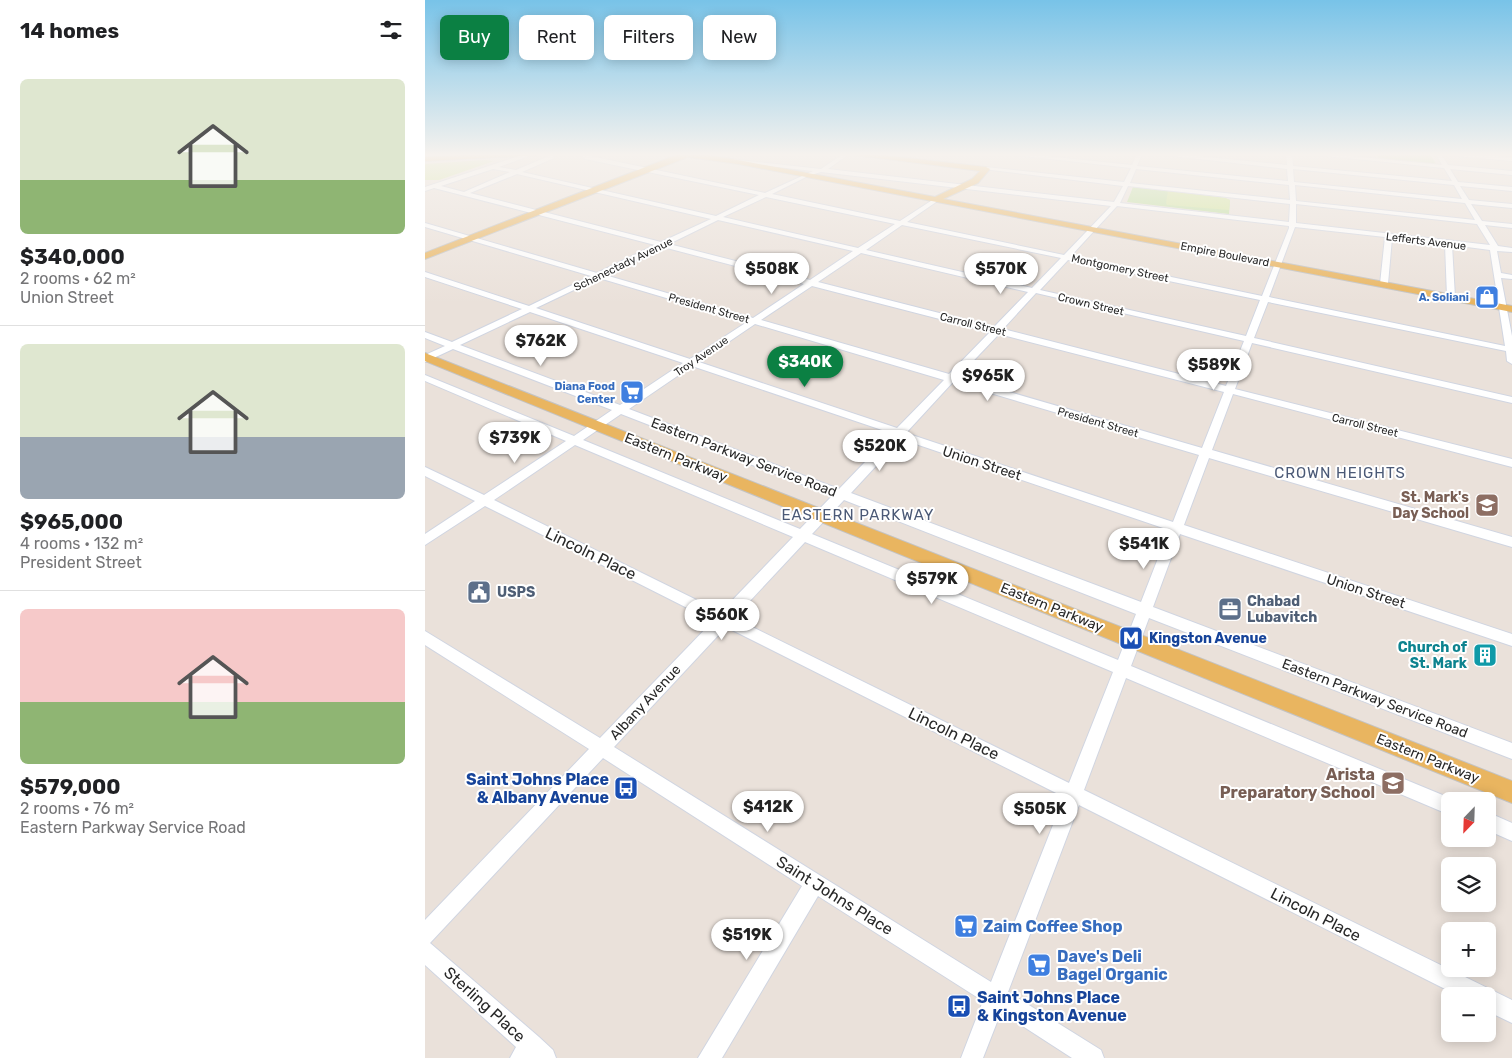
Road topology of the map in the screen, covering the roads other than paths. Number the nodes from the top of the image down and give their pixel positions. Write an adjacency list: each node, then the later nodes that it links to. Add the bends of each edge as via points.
1 (501, 203): 15 (street, Carroll Street)
2 (563, 203): 15 (main road)
3 (654, 203): 16 (street, Crown Street)
4 (748, 203): 16 (street, Schenectady Avenue)
5 (806, 203): 17 (street, Montgomery Street)
6 (930, 203): 17 (street, Troy Avenue)
7 (960, 203): 22 (main road, Empire Boulevard)
8 (1111, 203): 13 (street, Lefferts Avenue)
9 (1293, 203): 19 (street)
10 (1305, 203): 18 (street)
11 (1468, 203): 18 (street)
12 (1482, 203): 14 (street)
13 (1116, 204): 19 (street, Lefferts Avenue); 22 (street, Albany Avenue)
14 (1512, 206)
15 (538, 213): 24 (main road); 26 (street, Carroll Street)
16 (717, 218): 26 (street, Schenectady Avenue); 29 (street, Crown Street)
17 (901, 223): 29 (street, Troy Avenue); 31 (street, Montgomery Street)
18 (1479, 223): 21 (street); 27 (street)
19 (1293, 225): 23 (street, Lefferts Avenue); 32 (street)
20 (425, 226): 24 (street, President Street)
21 (1512, 226)
22 (1092, 229): 31 (street, Albany Avenue); 32 (main road, Empire Boulevard)
23 (1389, 236): 25 (street, Lefferts Avenue); 38 (street)
24 (470, 239): 30 (main road); 34 (street, President Street)
25 (1448, 243): 27 (street, Lefferts Avenue); 40 (street)
26 (662, 244): 34 (street, Schenectady Avenue); 37 (street, Carroll Street)
27 (1493, 248): 28 (street, Lefferts Avenue); 35 (street)
28 (1512, 250)
29 (860, 251): 37 (street, Troy Avenue); 39 (street, Crown Street)
30 (425, 256)
31 (1065, 257): 39 (street, Albany Avenue); 41 (street, Montgomery Street)
32 (1277, 264): 38 (main road, Empire Boulevard); 41 (street)
33 (425, 274): 43 (street, Union Street)
34 (598, 276): 43 (street, Schenectady Avenue); 44 (street, President Street)
35 (1497, 276): 36 (street); 42 (street)
36 (1512, 277)
37 (811, 283): 44 (street, Troy Avenue); 45 (street, Carroll Street)
38 (1384, 284): 40 (main road, Empire Boulevard)
39 (1033, 290): 45 (street, Albany Avenue); 47 (street, Crown Street)
40 (1451, 297): 42 (main road, Empire Boulevard)
41 (1263, 298): 47 (street); 49 (street, Montgomery Street)
42 (1507, 308): 49 (street)
43 (529, 309): 48 (street, Schenectady Avenue); 52 (street, Union Street)
44 (754, 321): 52 (street, Troy Avenue); 54 (street, President Street)
45 (996, 330): 54 (street, Albany Avenue); 55 (street, Carroll Street)
46 (425, 335): 48 (street, Eastern Parkway Service Road)
47 (1247, 340): 55 (street); 56 (street, Crown Street)
48 (453, 346): 50 (street, Schenectady Avenue); 57 (street, Eastern Parkway Service Road)
49 (1511, 350): 51 (street)
50 (426, 358): 58 (main road, Eastern Parkway)
51 (1512, 361)
52 (691, 363): 57 (street, Troy Avenue); 59 (street, Union Street)
53 (425, 378): 60 (street)
54 (950, 378): 59 (street, Albany Avenue); 61 (street, President Street)
55 (1228, 390): 61 (street); 62 (street, Carroll Street)
56 (1512, 400)
57 (620, 410): 58 (street, Troy Avenue); 64 (street, Eastern Parkway Service Road)
58 (597, 426): 60 (street, Troy Avenue); 66 (main road, Eastern Parkway)
59 (899, 433): 64 (street, Albany Avenue); 67 (street, Union Street)
60 (575, 440): 65 (street, Troy Avenue); 68 (street)
61 (1204, 453): 67 (street); 70 (street, President Street)
62 (1512, 463)
63 (425, 471): 65 (street, Lincoln Place)
64 (841, 494): 66 (street, Albany Avenue); 71 (street, Eastern Parkway Service Road)
65 (484, 501): 69 (street, Troy Avenue); 72 (street, Lincoln Place)
66 (821, 515): 68 (street, Albany Avenue); 74 (main road, Eastern Parkway)
67 (1176, 527): 71 (street); 75 (street, Union Street)
68 (802, 535): 72 (street, Albany Avenue); 76 (street)
69 (425, 540)
70 (1512, 542)
71 (1144, 609): 74 (street); 78 (street, Eastern Parkway Service Road)
72 (723, 619): 77 (street, Albany Avenue); 79 (street, Lincoln Place)
73 (425, 637): 77 (street, Saint Johns Place)
74 (1132, 639): 76 (street); 80 (main road, Eastern Parkway)
75 (1512, 640)
76 (1121, 669): 79 (street); 81 (street)
77 (602, 748): 84 (street, Saint Johns Place); 85 (street, Albany Avenue)
78 (1512, 751)
79 (1074, 792): 87 (street, Lincoln Place); 88 (street)
80 (1512, 792)
81 (1441, 802)
82 (1496, 825): 83 (street)
83 (1512, 832)
84 (815, 883): 88 (street, Saint Johns Place); 92 (street)
85 (425, 935)
86 (425, 951): 91 (street, Sterling Place)
87 (1463, 987)
88 (996, 997): 93 (street); 94 (street, Saint Johns Place)
89 (1496, 1004): 90 (street)
90 (1512, 1012)
91 (532, 1054)
92 (709, 1058)
93 (972, 1058)
94 (1093, 1058)

